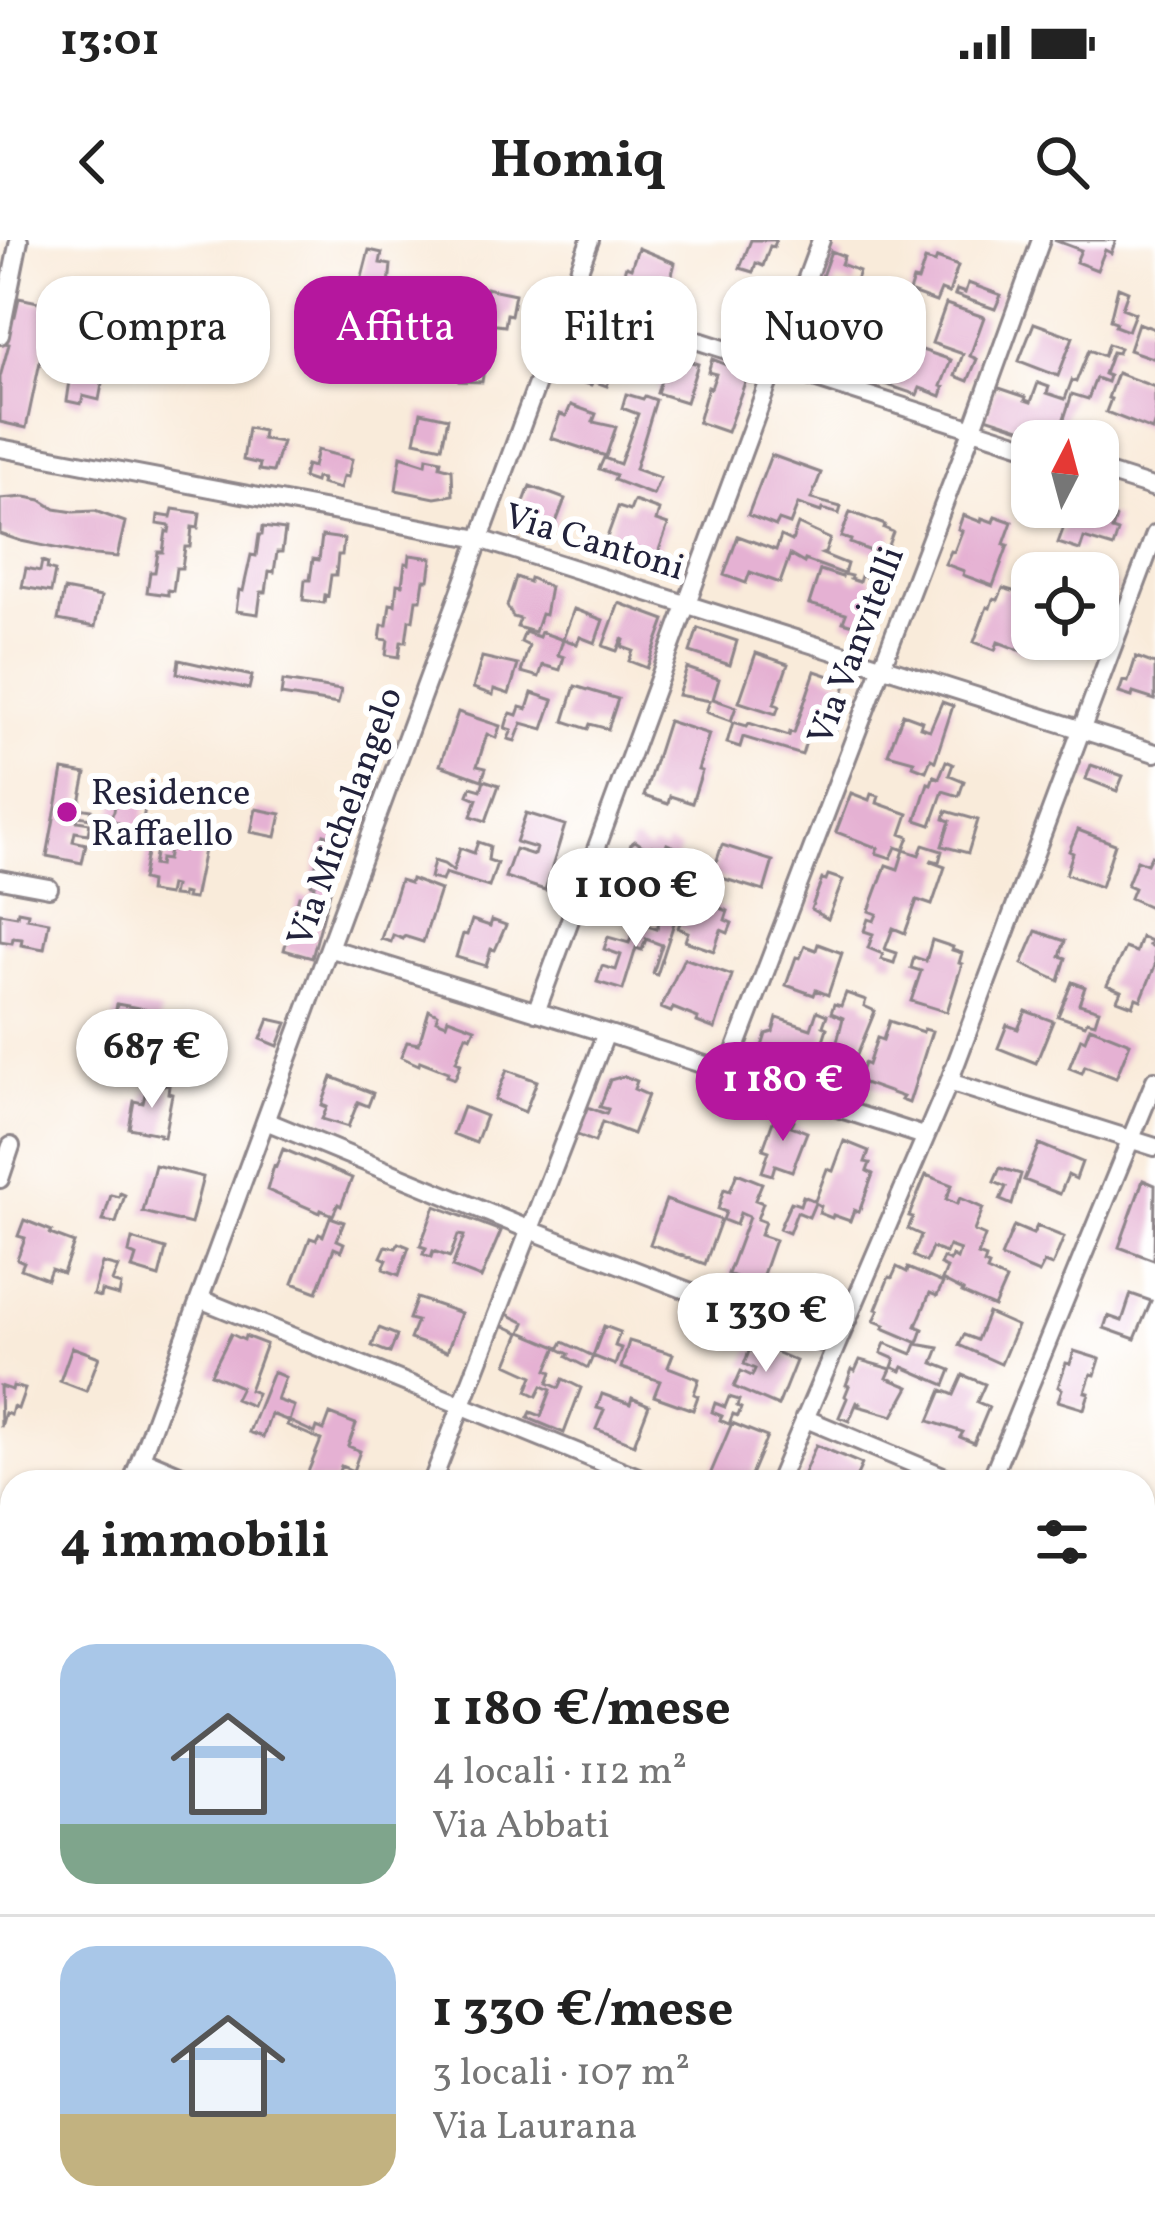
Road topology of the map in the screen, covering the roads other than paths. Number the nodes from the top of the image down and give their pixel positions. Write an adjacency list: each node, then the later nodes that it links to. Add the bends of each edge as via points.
1 (19, 240): 7 (street)
2 (590, 240): 5 (street, Via Michelangelo)
3 (821, 240): 6 (street)
4 (1041, 240): 11 (street, Via Vanvitelli)
5 (576, 276)
6 (808, 276)
7 (0, 335)
8 (536, 384): 17 (street, Via Michelangelo)
9 (769, 384): 18 (street)
10 (838, 384): 11 (street)
11 (973, 428): 12 (street); 19 (street, Via Vanvitelli)
12 (1011, 441)
13 (0, 448): 17 (street, Via Cantoni)
14 (1119, 477): 15 (street)
15 (1155, 488)
16 (1155, 533): 20 (street)
17 (480, 538): 18 (street, Via Cantoni); 24 (street, Via Michelangelo)
18 (688, 604): 19 (street, Via Cantoni); 25 (street)
19 (882, 664): 20 (street, Via Cantoni); 27 (street, Via Vanvitelli)
20 (1082, 730): 21 (street, Via Cantoni); 29 (street)
21 (1155, 753)
22 (0, 879): 23 (street)
23 (49, 888)
24 (329, 948): 25 (street); 30 (street, Via Michelangelo)
25 (536, 1012): 26 (street)
26 (605, 1033): 27 (street); 36 (street)
27 (727, 1072): 31 (street)
28 (1155, 1080): 32 (street)
29 (949, 1082): 31 (street); 32 (street)
30 (266, 1121): 36 (street); 37 (street, Via Michelangelo)
31 (924, 1136): 38 (street)
32 (1130, 1139): 34 (street); 48 (street)
33 (11, 1146): 35 (street)
34 (1155, 1147)
35 (0, 1179)
36 (530, 1230): 38 (street); 39 (street)
37 (200, 1299): 39 (street); 41 (street, Via Michelangelo)
38 (834, 1346): 40 (street)
39 (462, 1403): 44 (street); 45 (street)
40 (804, 1418): 46 (street); 47 (street)
41 (141, 1458): 42 (street, Via Michelangelo); 43 (street)
42 (136, 1470)
43 (170, 1470)
44 (437, 1470)
45 (621, 1470)
46 (783, 1470)
47 (928, 1470)
48 (995, 1470)

